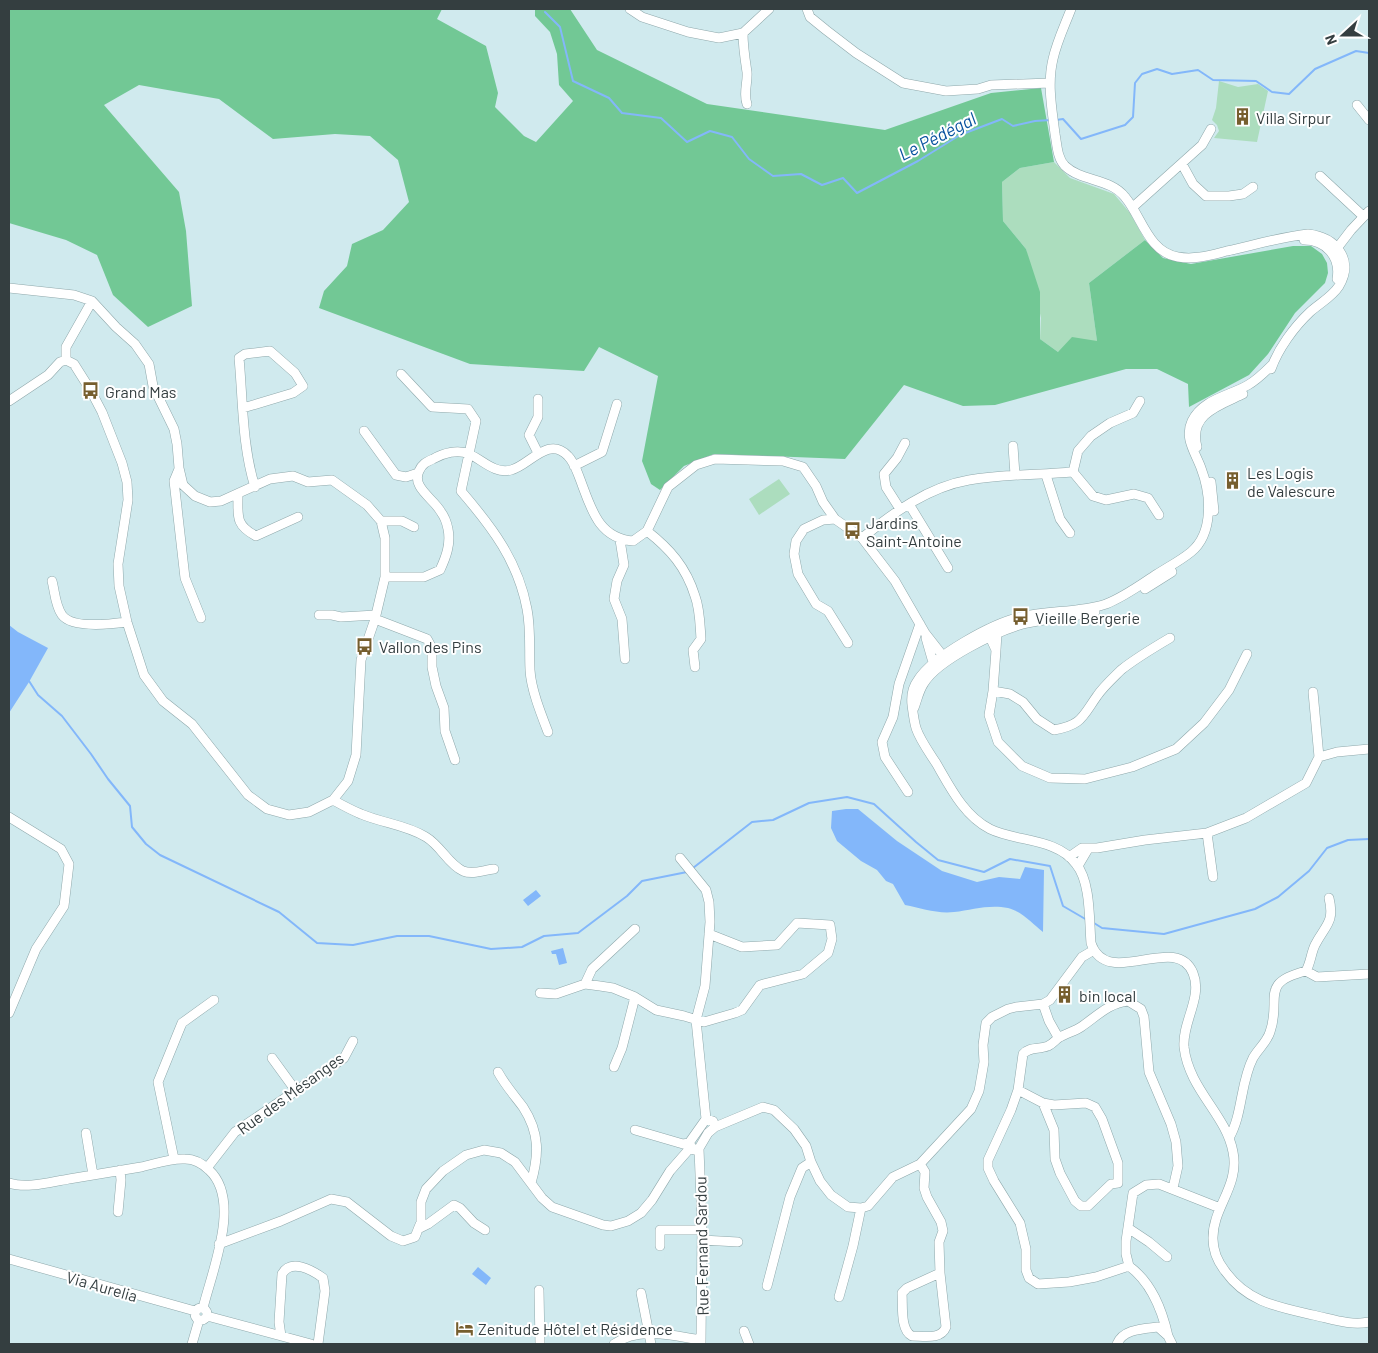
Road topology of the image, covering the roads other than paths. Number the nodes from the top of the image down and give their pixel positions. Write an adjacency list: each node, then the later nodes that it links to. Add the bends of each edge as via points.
1 (630, 9): 5 (street, via 642,17 688,32 720,38)
2 (769, 9): 5 (street)
3 (808, 9): 6 (street, via 810,16 826,30 903,83 946,91)
4 (1071, 9): 6 (street, via 1052,60)
5 (743, 33): 7 (street, via 747,73 744,97)
6 (1050, 82): 14 (street, via 1058,150 1064,165 1120,191)
7 (747, 104)
8 (1357, 104): 9 (street)
9 (1369, 120)
10 (1211, 129): 11 (street, via 1202,145)
11 (1182, 164): 13 (street, via 1193,184 1206,196 1243,194); 14 (street)
12 (1320, 176): 15 (street)
13 (1253, 187)
14 (1133, 208): 16 (street, via 1152,240 1165,252 1178,257 1208,256 1308,234 1320,235)
15 (1366, 214): 16 (street)
16 (1333, 247): 20 (street, via 1344,260 1342,280 1334,293 1309,313)
17 (9, 288): 18 (street, via 74,295)
18 (92, 301): 19 (street, via 66,348); 33 (street, via 135,344 149,364 153,386 174,429)
19 (66, 360): 23 (street); 57 (street, via 74,364 102,412 127,482 128,500 118,564)
20 (1272, 365): 59 (street, via 1250,385 1214,400 1193,420 1189,431 1190,443 1204,478 1208,506 1206,531 1191,552 1123,596 1106,603 1016,618); 59 (street, via 1262,382 1216,406 1198,422 1196,440 1210,476 1214,507 1212,530 1200,551 1158,581 1112,607)
21 (401, 374): 30 (street, via 432,407 468,409 476,421)
22 (538, 399): 31 (street, via 538,418 529,435)
23 (9, 401)
24 (1140, 401): 34 (street, via 1133,412 1091,436 1078,451)
25 (617, 404): 32 (street, via 602,452)
26 (243, 408): 26 (street, via 239,358 245,354 270,351 295,373 303,386 293,393); 38 (street, via 249,467)
27 (364, 431): 35 (street, via 396,475 406,477)
28 (905, 443): 41 (street, via 884,474 886,487)
29 (1013, 446): 37 (street)
30 (468, 453): 31 (street, via 502,471 520,467); 35 (street, via 444,453 423,464); 68 (street, via 461,491 506,550 518,580 527,609 530,672)
31 (538, 453): 32 (street, via 562,451)
32 (574, 466): 50 (street, via 598,522)
33 (179, 468): 39 (street, via 183,485 195,496 210,502); 56 (street, via 174,481 185,578)
34 (1073, 472): 36 (street); 42 (street, via 1093,496 1106,500 1134,494 1148,498)
35 (418, 473): 52 (street, via 419,486 441,512 448,530 448,553 440,570 424,577)
36 (1046, 474): 37 (street); 48 (street, via 1060,519)
37 (1015, 475): 40 (street, via 968,480)
38 (255, 487): 39 (street); 45 (street, via 270,479 293,476 308,482 332,480 367,506)
39 (238, 495): 43 (street, via 238,517 244,530 256,536)
40 (909, 504): 41 (street); 51 (street)
41 (900, 508): 49 (street)
42 (1159, 515)
43 (298, 517)
44 (835, 519): 47 (street, via 804,467 783,461 715,459 696,464 668,487); 49 (street); 61 (street, via 823,520 804,529 796,542 794,554 798,574 816,604 828,611)
45 (380, 521): 46 (street, via 402,521); 52 (street, via 385,538)
46 (414, 527)
47 (647, 531): 50 (street, via 633,541); 65 (street, via 664,544 683,567 696,597 702,639 693,650)
48 (1070, 533)
49 (862, 538): 58 (street, via 895,581)
50 (620, 540): 63 (street, via 624,565 614,599 622,619)
51 (948, 568)
52 (385, 577): 55 (street)
53 (52, 581): 57 (street, via 57,607 63,618 75,623)
54 (319, 615): 55 (street)
55 (375, 617): 71 (street, via 427,639 432,648 432,667 444,708 445,732); 73 (street, via 361,660 356,755 348,781)
56 (201, 618)
57 (127, 622): 73 (street, via 144,675 163,701 192,724 248,795 267,809 289,815 309,812)
58 (920, 624): 64 (street); 72 (street, via 899,684 894,717 882,742 885,758)
59 (991, 633): 64 (street); 66 (street, via 996,650)
60 (1170, 638): 66 (street, via 1121,671 1098,694 1085,716 1070,727 1054,730 1037,719 1024,702 1010,694)
61 (848, 643)
62 (1247, 654): 66 (street, via 1228,690 1204,723 1176,749 1132,767 1085,779 1050,778 1022,766 998,742 990,715)
63 (625, 659)
64 (941, 662): 77 (street, via 924,683 913,713 916,729 952,790 974,818 988,828 1055,848)
65 (695, 667)
66 (993, 691)
67 (1313, 692): 70 (street)
68 (548, 732)
69 (1369, 752): 70 (street, via 1337,752)
70 (1319, 757): 75 (street, via 1306,783 1246,818)
71 (455, 760)
72 (908, 792)
73 (333, 800): 80 (street, via 361,814 426,837 464,871 472,873)
74 (9, 817): 93 (street, via 61,849 69,864 64,906 36,949)
75 (1207, 833): 76 (street); 81 (street)
76 (1088, 849): 77 (street, via 1082,848); 79 (street)
77 (1069, 856): 79 (street)
78 (680, 858): 84 (street, via 706,890)
79 (1078, 866): 85 (street, via 1086,887)
80 (494, 869)
81 (1212, 877)
82 (1329, 898): 86 (street, via 1332,910 1328,926 1314,946)
83 (635, 929): 88 (street, via 592,969)
84 (709, 934): 94 (street, via 705,986); 94 (street, via 742,947 778,945 797,923 808,923 830,925 832,940 828,953 803,974 760,985 742,1010 704,1022)
85 (1093, 946): 92 (street, via 1068,974 1057,993); 107 (street, via 1098,955 1116,963 1158,957 1177,958 1189,967 1194,975 1195,992 1184,1032 1186,1059 1198,1089)
86 (1306, 971): 87 (street, via 1317,977); 107 (street, via 1288,975 1274,993 1270,1034 1254,1057)
87 (1369, 974)
88 (584, 984): 89 (street, via 556,994); 90 (street, via 613,988)
89 (540, 993)
90 (635, 997): 94 (street, via 656,1010); 98 (street)
91 (214, 1000): 109 (street, via 182,1023 158,1082)
92 (1043, 1004): 95 (street); 111 (street, via 1016,1006 986,1023 981,1082 971,1109)
93 (9, 1012)
94 (696, 1020): 103 (street)
95 (1058, 1037): 100 (street, via 1047,1047 1032,1048 1023,1054); 118 (street, via 1119,1002 1128,1001 1141,1009 1148,1072 1176,1142 1178,1166)
96 (353, 1041): 101 (street, Rue des Mésanges, via 344,1058)
97 (272, 1058): 101 (street)
98 (614, 1067)
99 (498, 1072): 116 (street, via 524,1109 534,1131 538,1149)
100 (1018, 1090): 102 (street); 133 (street, via 988,1160 988,1168 1020,1223 1026,1249 1026,1270 1030,1278 1038,1284 1068,1282)
101 (296, 1091): 112 (street, Rue des Mésanges, via 235,1132)
102 (1042, 1103): 117 (street, via 1086,1103 1095,1107 1114,1149); 117 (street, via 1054,1130 1055,1159 1075,1201 1081,1206 1088,1206 1111,1184)
103 (706, 1119): 104 (street, via 713,1121); 108 (street)
104 (715, 1127): 108 (street); 110 (street, via 763,1107 774,1110 794,1129 806,1146)
105 (635, 1130): 108 (street)
106 (86, 1133): 114 (street)
107 (1229, 1138): 121 (street, via 1235,1166)
108 (693, 1146): 116 (street, via 670,1170 647,1207 620,1225 603,1225 552,1207); 126 (street, Rue Fernand Sardou)
109 (174, 1159): 112 (street, via 198,1162); 113 (street)
110 (811, 1162): 120 (street, via 831,1195 848,1207); 135 (street, via 802,1168 790,1197)
111 (920, 1164): 120 (street, via 893,1177 868,1206); 134 (street, via 925,1172 927,1198 943,1231 939,1242)
112 (207, 1168): 129 (street, via 223,1192 224,1215)
113 (120, 1170): 114 (street); 122 (street)
114 (93, 1175): 115 (street, via 27,1185)
115 (9, 1183)
116 (531, 1183): 123 (street, via 515,1162 501,1153 484,1150 466,1155 443,1171 426,1189)
117 (1118, 1183): 119 (street)
118 (1173, 1188): 119 (street, via 1152,1184); 121 (street)
119 (1133, 1192): 124 (street)
120 (861, 1208): 138 (street)
121 (1220, 1208): 141 (street, via 1213,1239 1215,1254 1240,1288 1253,1297 1292,1310 1357,1324)
122 (118, 1212)
123 (418, 1228): 125 (street, via 454,1205); 129 (street, via 415,1237 403,1241 391,1236 347,1202 331,1199 281,1222)
124 (1128, 1228): 131 (street); 133 (street, via 1126,1254)
125 (485, 1230)
126 (702, 1230): 127 (street, Rue Fernand Sardou); 130 (street, via 660,1230)
127 (702, 1240): 128 (street); 147 (street, Rue Fernand Sardou)
128 (738, 1242)
129 (219, 1244): 139 (street)
130 (660, 1246)
131 (1167, 1257)
132 (9, 1259): 139 (street, Via Aurelia)
133 (1129, 1266): 140 (street, via 1139,1273 1162,1310)
134 (940, 1273): 134 (street, via 906,1288 902,1293 904,1328 912,1336 939,1336 944,1333)
135 (768, 1286)
136 (539, 1290): 151 (street)
137 (641, 1293): 144 (street)
138 (839, 1297)
139 (201, 1314): 145 (street, Via Aurelia); 148 (street)
140 (1164, 1320): 142 (street); 146 (street)
141 (1369, 1322)
142 (1158, 1328): 146 (street); 155 (street, via 1126,1333)
143 (744, 1332): 154 (street)
144 (650, 1333): 147 (street); 152 (street, via 624,1338); 153 (street)
145 (281, 1336): 149 (street, Via Aurelia); 150 (street, via 282,1274 290,1267 310,1269 323,1278 325,1291)
146 (1170, 1340)
147 (701, 1342)
148 (192, 1344)
149 (311, 1344)
150 (318, 1344)
151 (540, 1344)
152 (614, 1344)
153 (651, 1344)
154 (749, 1344)
155 (1117, 1344)

